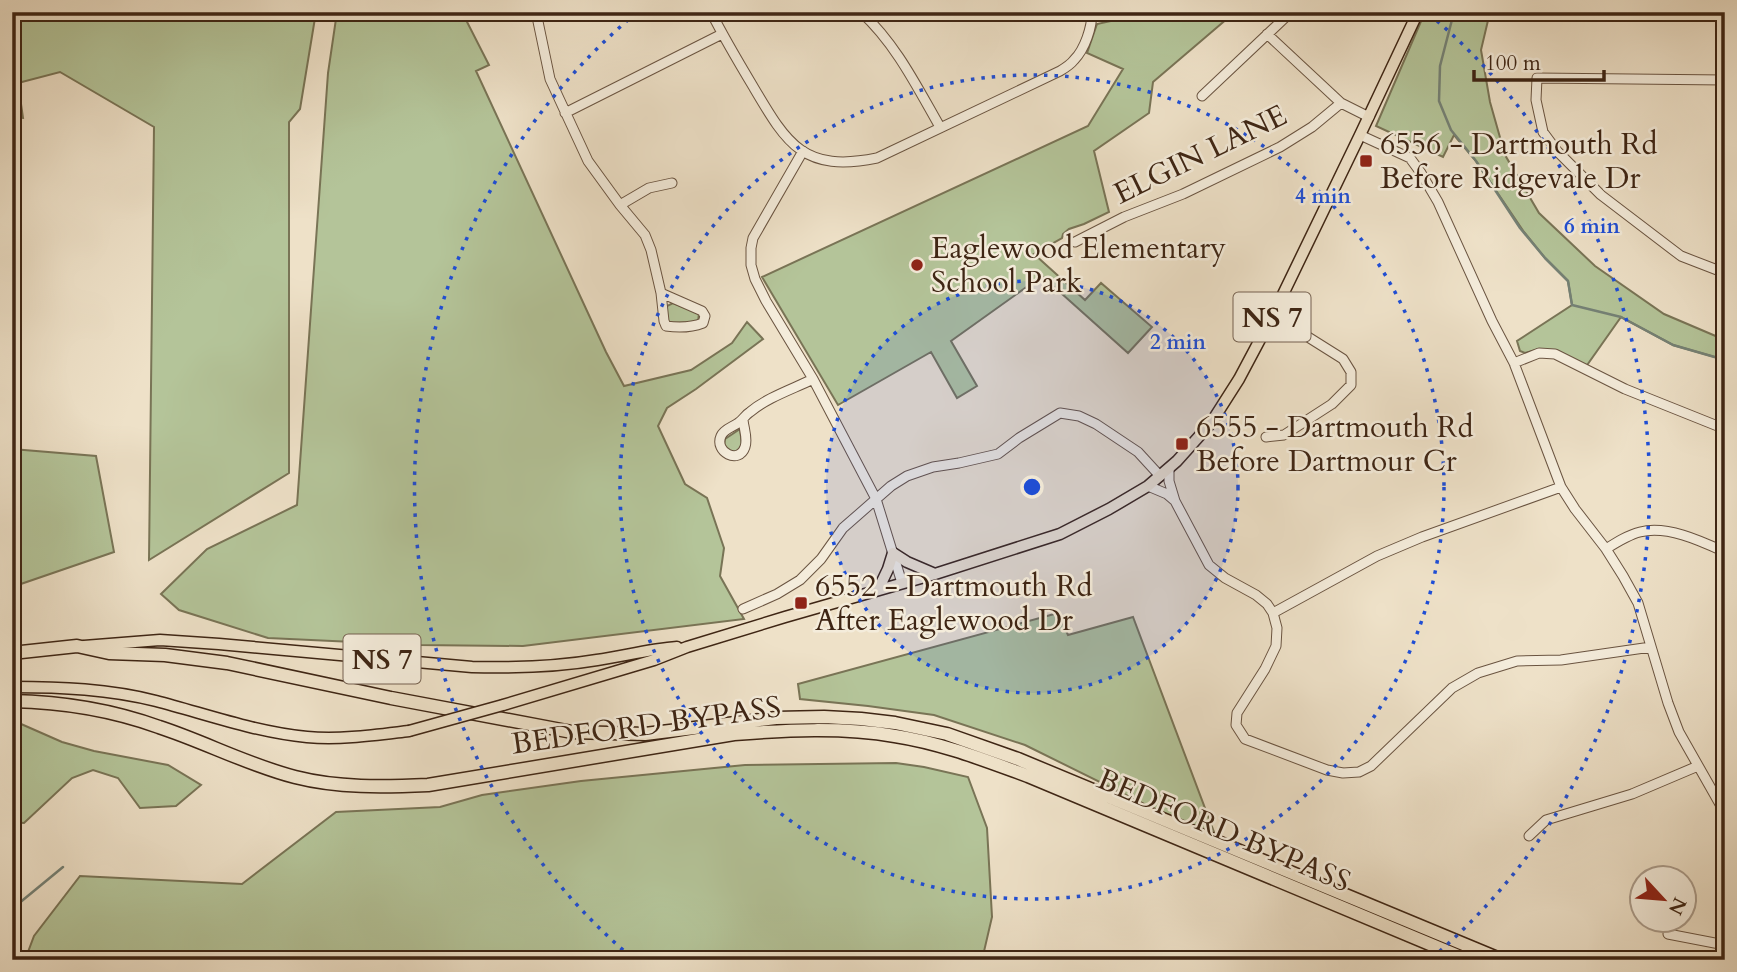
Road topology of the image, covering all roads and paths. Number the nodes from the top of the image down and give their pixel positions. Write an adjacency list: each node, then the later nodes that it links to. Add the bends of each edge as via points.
1 (536, 12): 12 (street, via 550,79)
2 (711, 12): 7 (street)
3 (861, 12): 14 (street, via 893,48)
4 (1092, 12): 14 (street, via 1091,28 1074,61)
5 (1290, 12): 8 (street)
6 (1418, 12): 13 (main road, NS 7)
7 (722, 34): 12 (street); 16 (street, via 784,136)
8 (1267, 34): 10 (street); 11 (street)
9 (1725, 80): 20 (street, via 1537,78 1536,100 1543,132 1601,195 1681,256)
10 (1202, 96)
11 (1341, 103): 13 (street); 19 (street, ELGIN LANE, via 1280,147)
12 (565, 113): 18 (street, via 588,161)
13 (1369, 117): 15 (main road, NS 7)
14 (940, 127): 16 (street, via 877,158 858,162 829,161)
15 (1360, 135): 22 (main road, NS 7); 23 (street, via 1410,158 1421,173)
16 (803, 151): 24 (street, via 753,238 751,265 766,301)
17 (672, 183): 18 (street, via 649,188)
18 (620, 205): 21 (street, via 645,236)
19 (1075, 242)
20 (1725, 273)
21 (661, 293): 21 (street, via 666,326 703,323 702,311)
22 (1273, 314): 27 (street, via 1343,359 1351,372 1351,385 1332,404 1284,435); 28 (main road, NS 7, via 1211,423)
23 (1514, 363): 26 (street, via 1539,353 1555,354 1625,389); 30 (street)
24 (813, 379): 25 (street, via 765,402); 31 (street)
25 (743, 420)
26 (1725, 429)
27 (1266, 437)
28 (1165, 472): 29 (main road, NS 7); 31 (street, via 1096,424 1060,414 998,454 907,476); 32 (street)
29 (1148, 486): 32 (street); 36 (main road, NS 7, via 1060,534)
30 (1561, 487): 33 (street); 40 (street, via 1377,556)
31 (876, 499): 35 (street); 39 (street, via 843,528 800,579)
32 (1175, 501): 40 (street, via 1209,565 1256,595)
33 (1606, 549): 34 (street, via 1628,536 1660,530); 43 (street, via 1638,603)
34 (1725, 552)
35 (893, 553): 36 (main road); 37 (street); 38 (main road)
36 (934, 574): 37 (main road, NS 7)
37 (902, 583): 38 (main road, NS 7)
38 (878, 590): 42 (main road, NS 7)
39 (743, 609)
40 (1273, 613): 43 (street, via 1276,646 1237,713 1236,725 1245,739 1343,773 1371,766 1452,688 1478,673 1517,661 1561,660)
41 (77, 646): 42 (main road, NS 7, via 160,640 504,668 556,666); 44 (highway, NS 7); 53 (highway, BEDFORD BYPASS, via 227,663 572,732 645,734 776,718 824,717 895,723 947,734 1018,759)
42 (687, 647): 45 (main road, NS 7, bridge, via 409,731 358,737 269,732 109,691)
43 (1651, 647): 47 (street, via 1679,732)
44 (12, 653)
45 (12, 687)
46 (12, 701): 52 (highway, BEDFORD BYPASS, via 52,702 159,726 297,778 383,787 428,785 734,734 807,730 894,736 957,751 1028,776)
47 (1698, 766): 48 (street); 49 (street, via 1632,794 1546,820)
48 (1725, 813)
49 (1529, 836)
50 (1668, 934): 51 (street)
51 (1725, 945)
52 (1468, 960)
53 (1502, 960)

